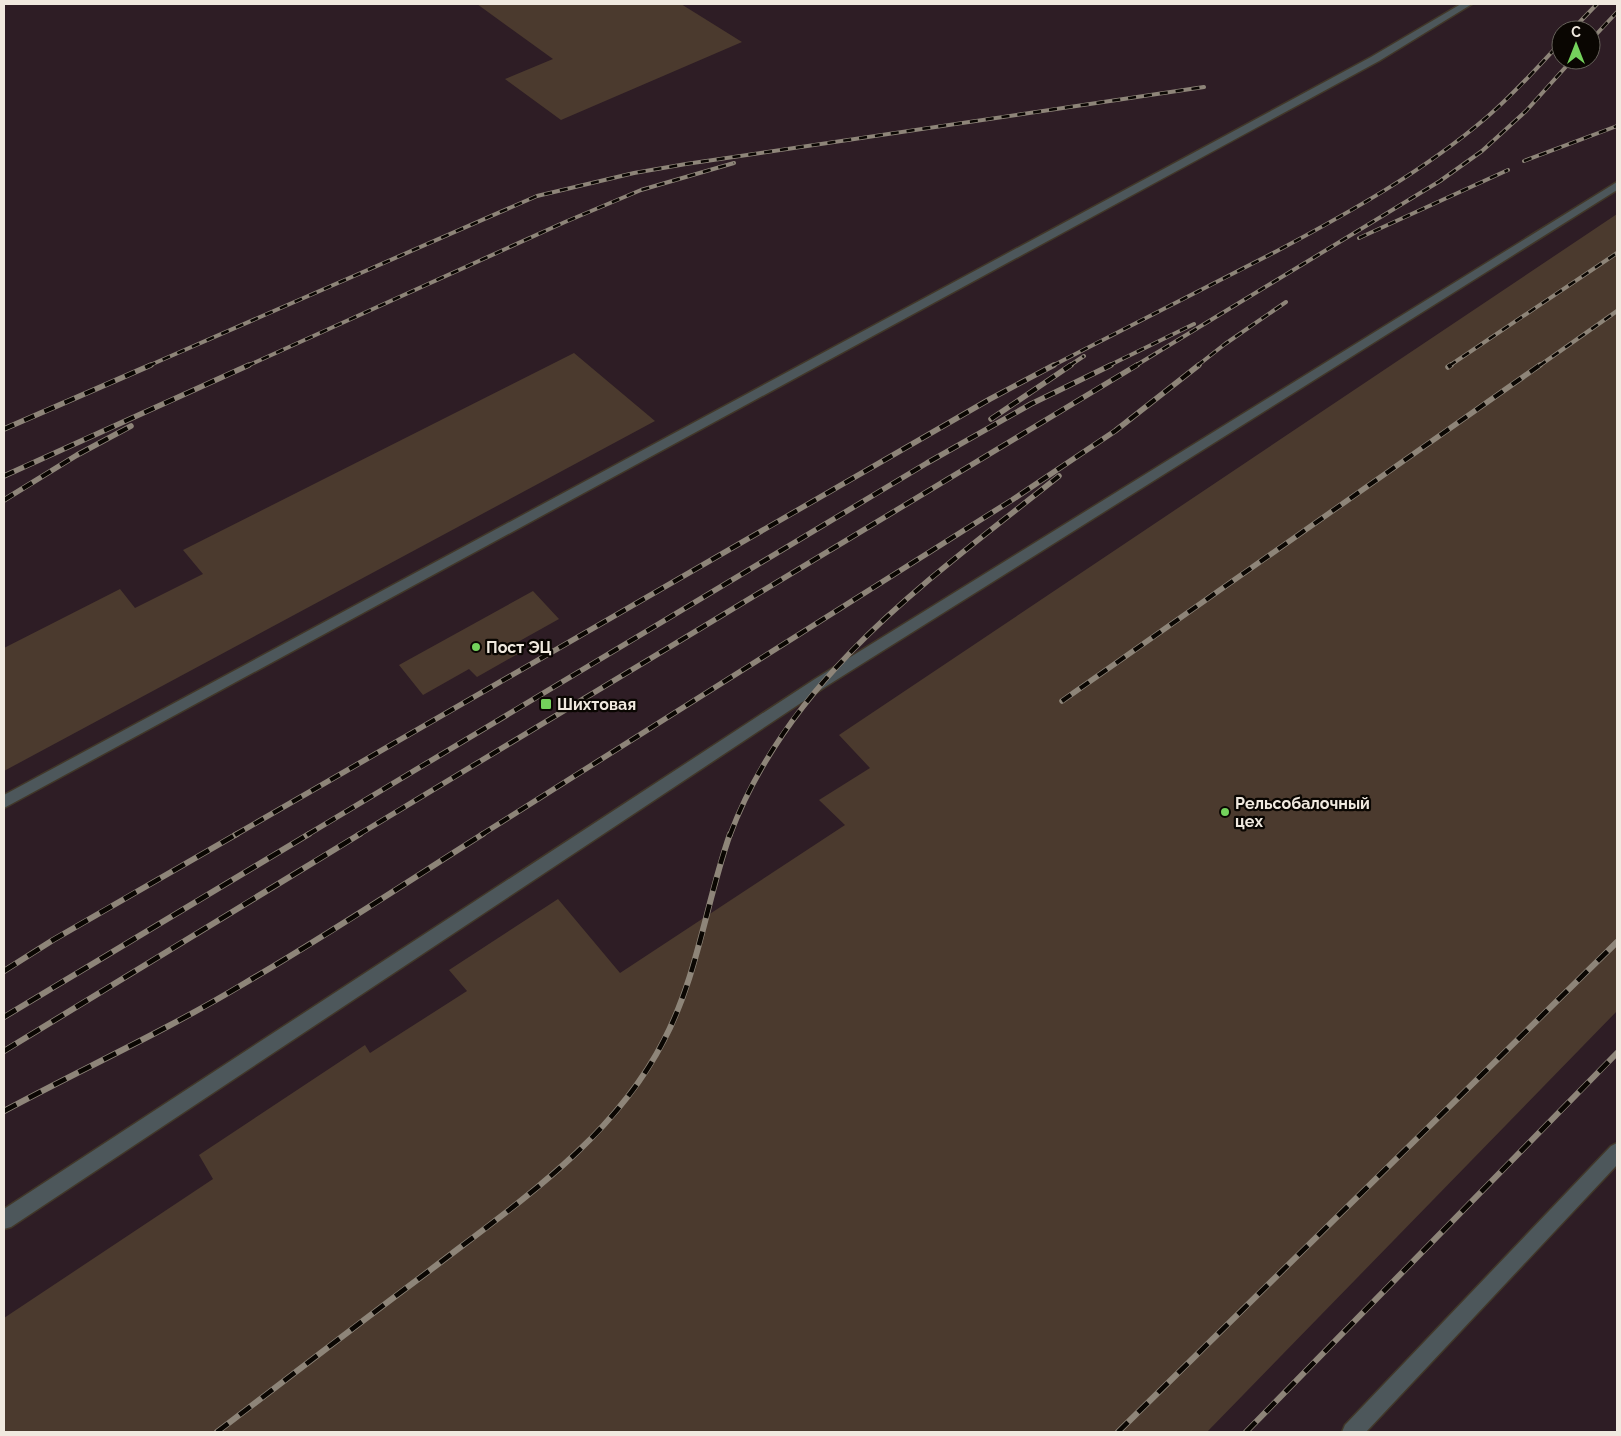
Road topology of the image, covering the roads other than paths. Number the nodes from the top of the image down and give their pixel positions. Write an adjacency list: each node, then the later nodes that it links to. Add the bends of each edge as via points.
1 (1467, 4): 3 (lane, via 1375,59)
2 (1617, 185): 5 (lane, via 820,683)
3 (4, 802)
4 (1617, 1152): 6 (lane)
5 (4, 1220)
6 (1352, 1432)

